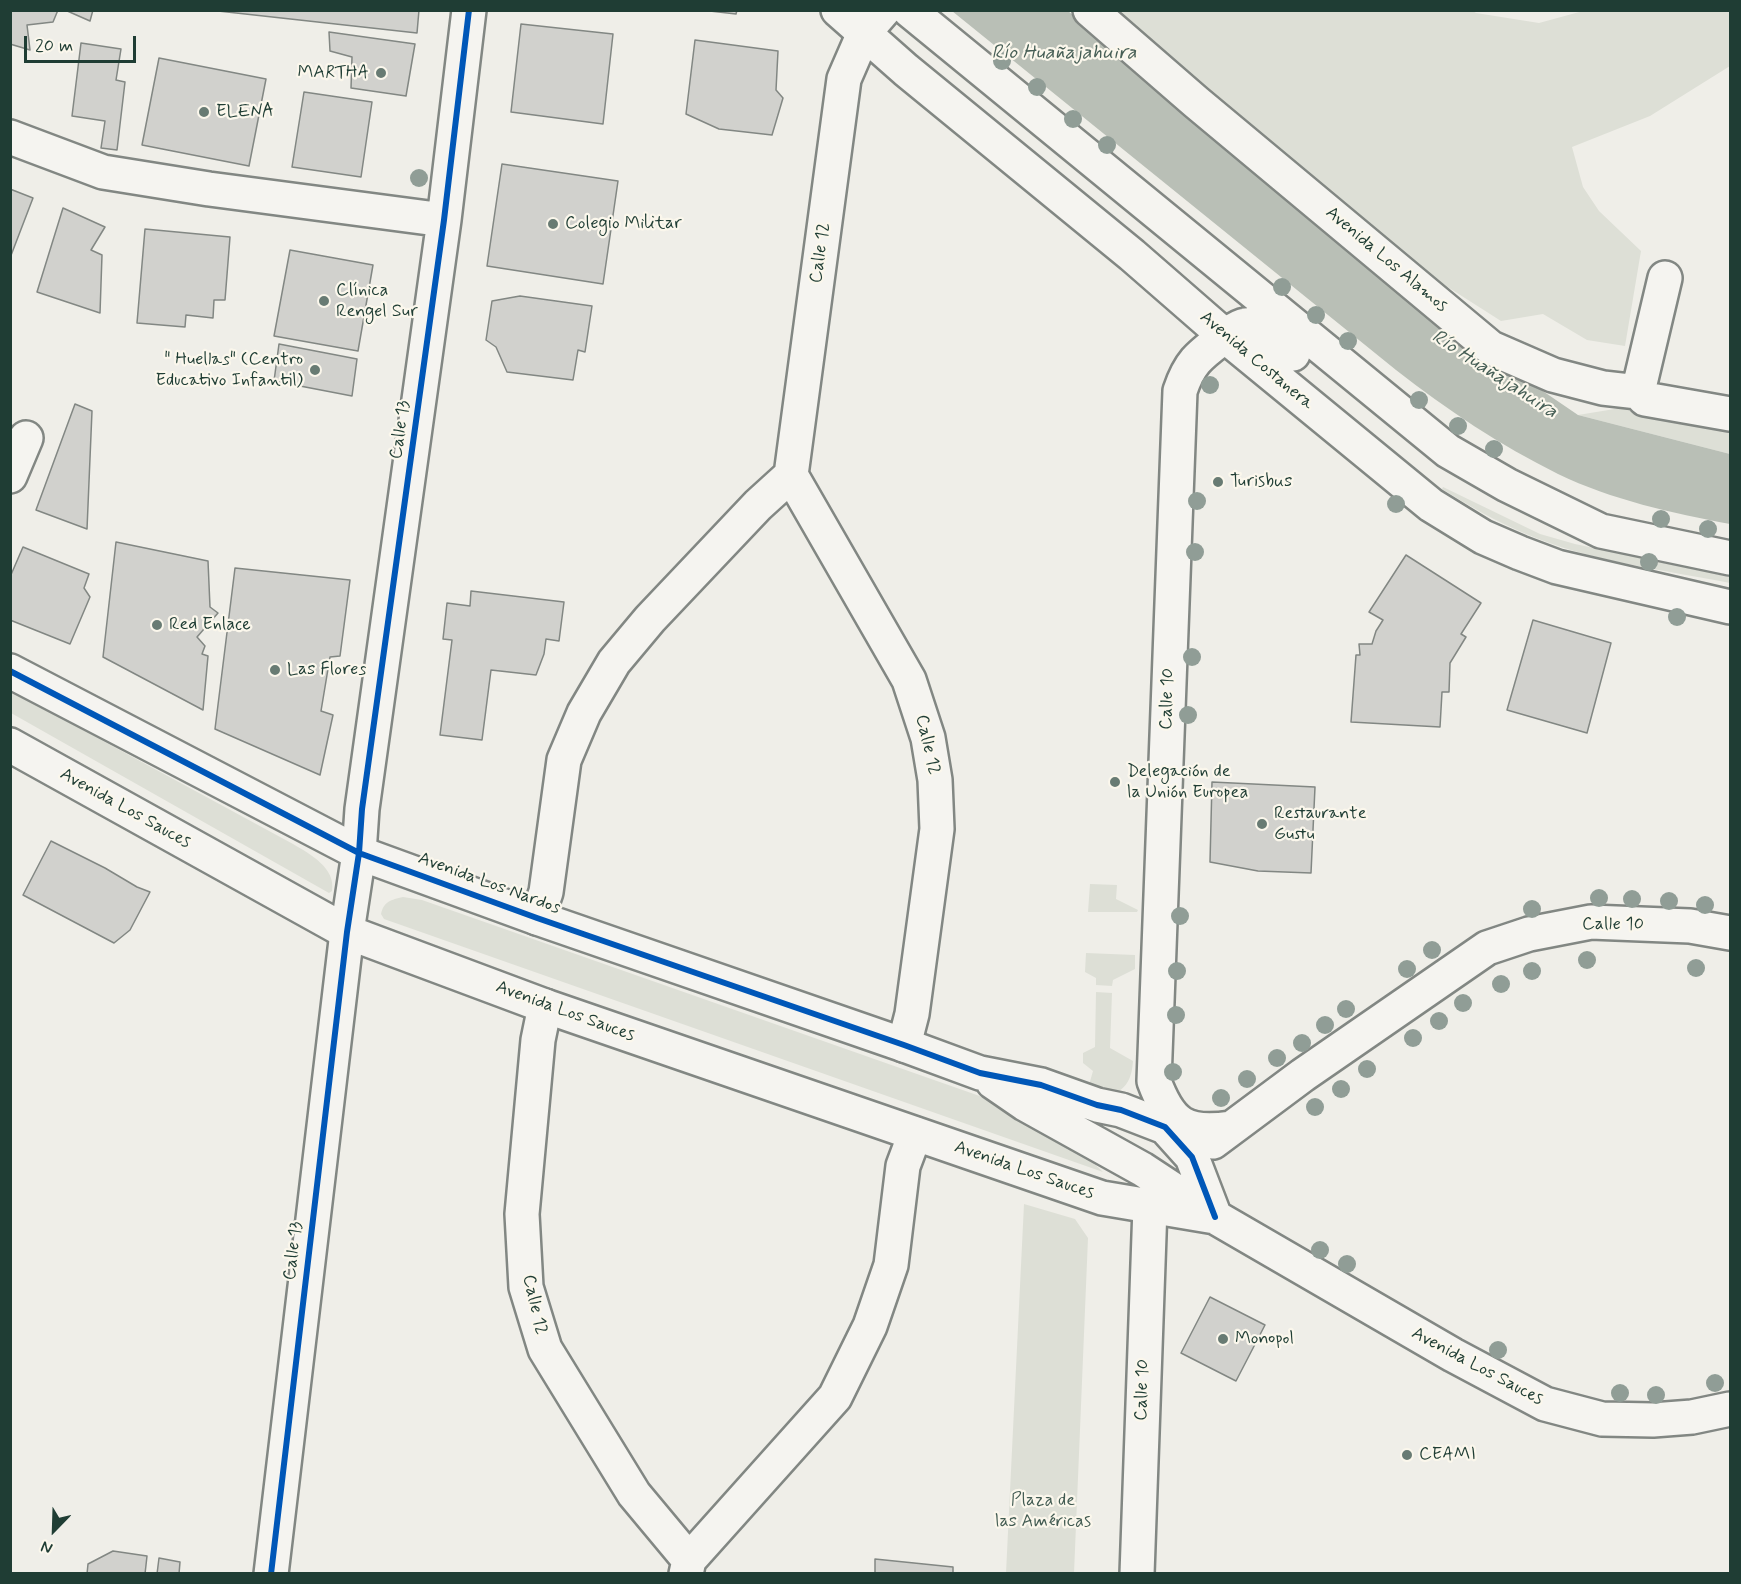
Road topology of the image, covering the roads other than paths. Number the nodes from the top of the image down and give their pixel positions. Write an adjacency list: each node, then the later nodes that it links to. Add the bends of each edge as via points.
1 (469, 10): 7 (street, Calle 13)
2 (838, 10): 5 (street, Avenida Costanera)
3 (909, 10): 15 (street, via 1448,451)
4 (1090, 10): 10 (street, Avenida Los Alamos, via 1491,348 1553,375)
5 (874, 22): 9 (street, Avenida Costanera); 14 (street, Calle 12, via 844,79)
6 (10, 137): 7 (street, via 103,172)
7 (444, 220): 20 (street, Calle 13)
8 (1665, 278): 10 (street)
9 (1225, 336): 15 (street, Calle 10, via 1242,325 1260,327 1429,465 1517,510 1561,526); 17 (street, Avenida Costanera, via 1431,505 1475,532 1557,567); 27 (street, Calle 10, via 1186,372 1180,391)
10 (1638, 392): 11 (street, Avenida Los Alamos, via 1645,399)
11 (1731, 414)
12 (26, 438): 13 (street)
13 (10, 476)
14 (791, 476): 21 (street, via 758,505 650,619 614,662 584,713 564,760 546,892); 25 (street, Calle 12, via 909,680 928,738 937,829 912,1014)
15 (1601, 531): 16 (street)
16 (1731, 558)
17 (1731, 607)
18 (10, 671): 20 (street, Avenida Los Nardos)
19 (10, 745): 22 (street, Avenida Los Sauces)
20 (359, 853): 21 (street, Avenida Los Nardos); 22 (street, Calle 13)
21 (537, 918): 25 (street, Avenida Los Nardos)
22 (346, 932): 24 (street, Avenida Los Sauces); 36 (street, Calle 13)
23 (1731, 933): 29 (street, Calle 10, via 1690,926 1591,921 1529,933 1487,948)
24 (545, 1006): 30 (street, Avenida Los Sauces); 35 (street, Calle 12, via 538,1040 522,1214 526,1287 545,1349 634,1494)
25 (904, 1045): 26 (street, Avenida Los Nardos)
26 (980, 1073): 28 (street); 32 (street)
27 (1154, 1081): 28 (street, via 1141,1097); 29 (street, via 1173,1119 1192,1129)
28 (1121, 1110): 31 (street, via 1165,1127)
29 (1232, 1128): 31 (street, Calle 10)
30 (915, 1134): 32 (street, Avenida Los Sauces, via 1102,1197); 35 (street, Calle 12, via 903,1166 891,1265 870,1326 835,1397)
31 (1192, 1157): 32 (street, Calle 10); 33 (street)
32 (1154, 1187): 33 (street, Avenida Los Sauces); 37 (street, Calle 10)
33 (1215, 1217): 34 (street, Avenida Los Sauces, via 1545,1404 1602,1419 1692,1417)
34 (1731, 1409)
35 (688, 1567)
36 (271, 1574)
37 (1137, 1574)

